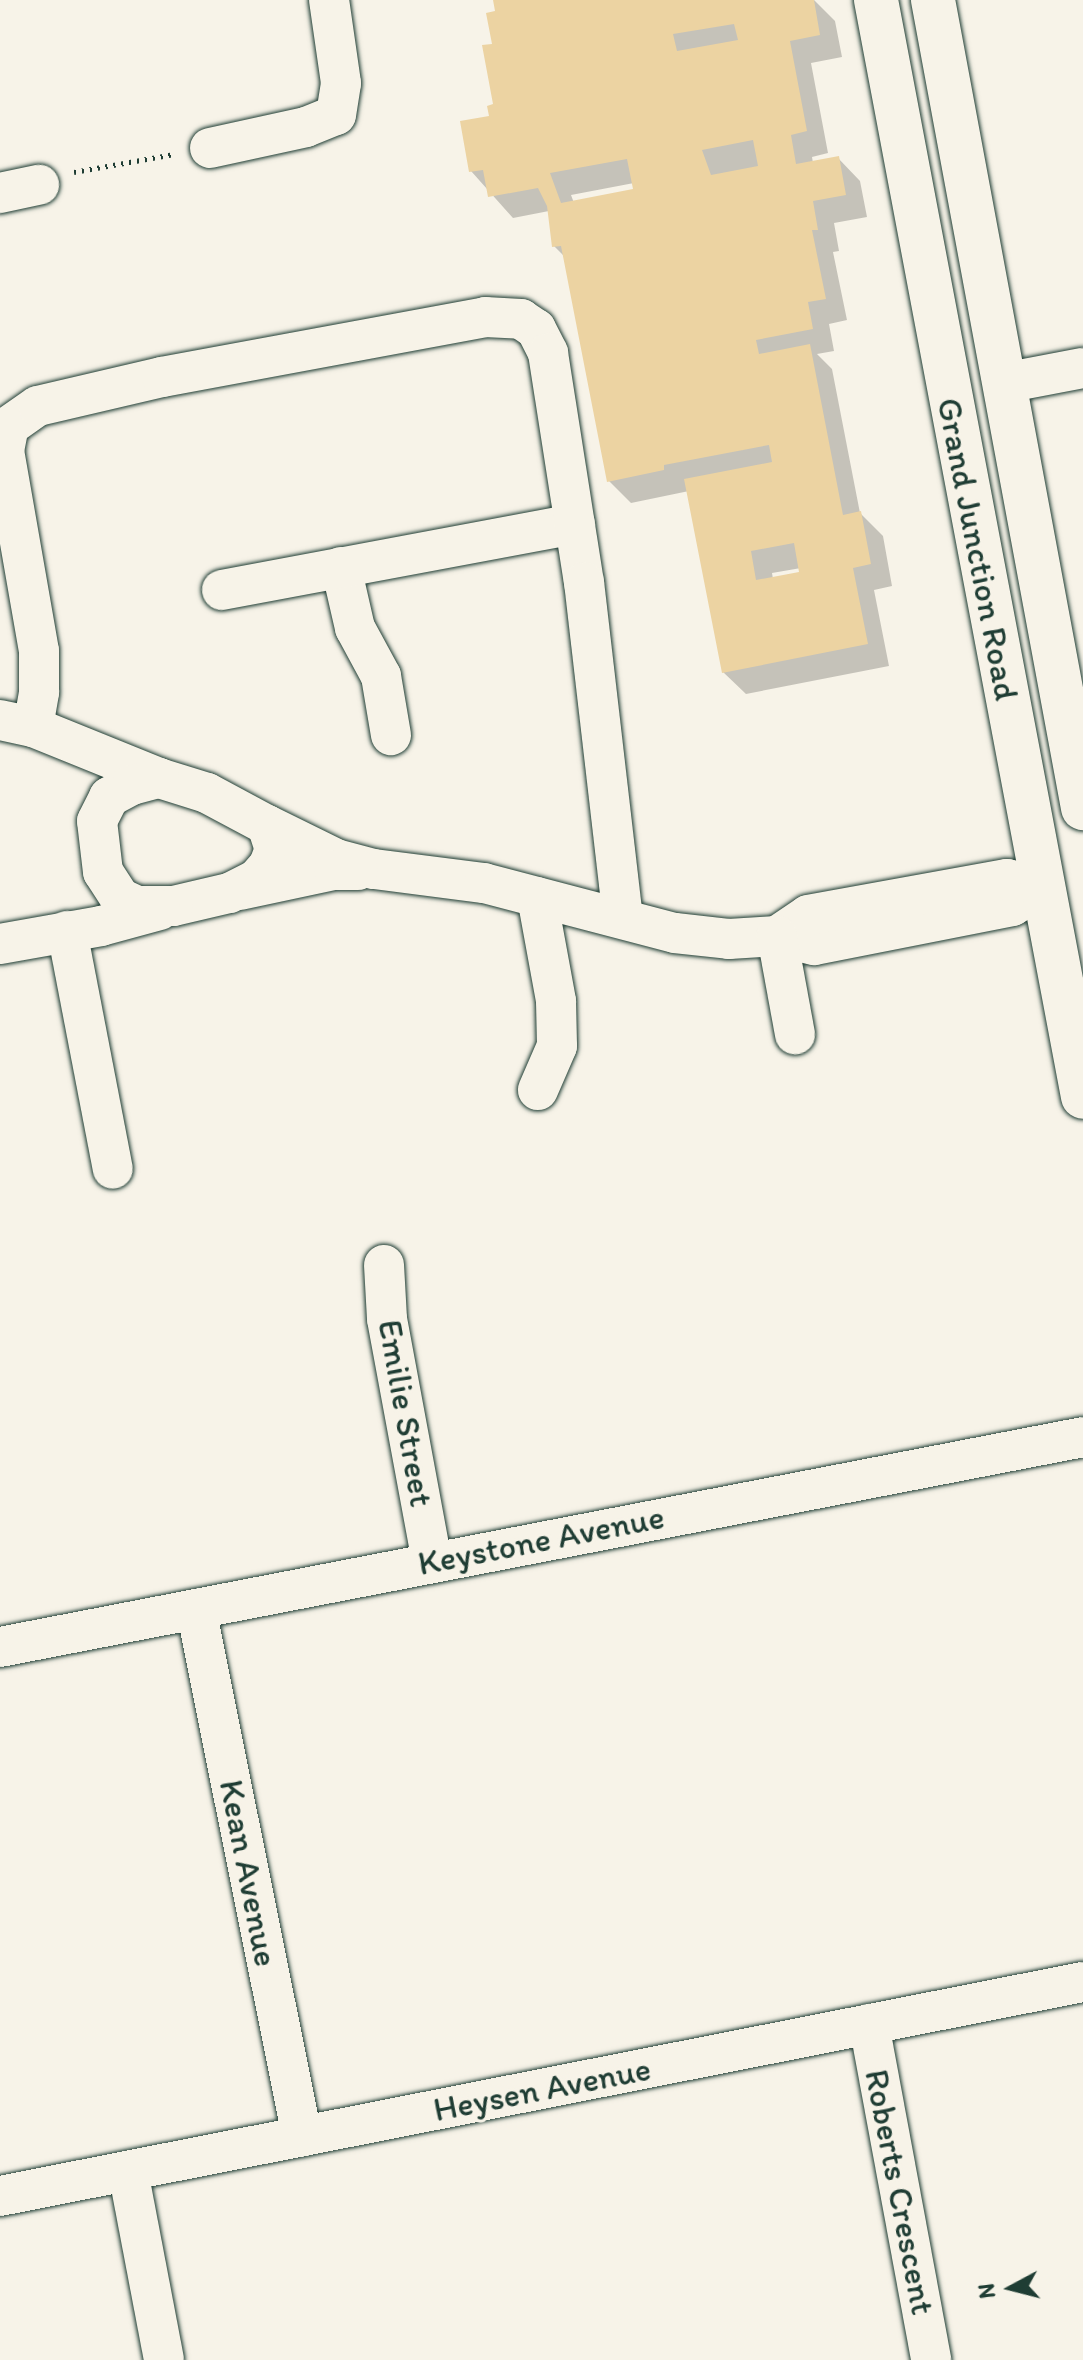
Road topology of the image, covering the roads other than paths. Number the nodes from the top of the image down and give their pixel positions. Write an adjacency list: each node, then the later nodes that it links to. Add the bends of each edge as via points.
1 (329, 0): 4 (street, via 341,83 336,115 306,127)
2 (876, 0): 9 (main road, Grand Junction Road)
3 (933, 0): 8 (main road, Grand Junction Road)
4 (210, 148)
5 (39, 185): 6 (street)
6 (0, 193)
7 (1083, 368): 8 (street)
8 (1004, 383): 9 (main road); 13 (main road, Grand Junction Road)
9 (948, 394): 22 (main road, Grand Junction Road)
10 (575, 524): 11 (street); 14 (street, via 548,353 536,329 521,319 485,317 162,377 38,406 9,426 4,451 39,651); 26 (street)
11 (341, 567): 12 (street); 15 (street, via 355,628 381,676)
12 (222, 590)
13 (1057, 663): 17 (main road, Grand Junction Road); 22 (main road, via 1066,845 1059,875)
14 (32, 729): 16 (street); 18 (street, via 78,754 90,781)
15 (391, 735)
16 (159, 778): 18 (street, via 109,797); 19 (street, via 207,793)
17 (1083, 808)
18 (97, 821): 21 (street)
19 (267, 825): 20 (street, via 336,859); 23 (street, via 275,849 269,865 257,879)
20 (374, 869): 23 (street, via 334,870); 24 (street, via 484,883)
21 (103, 872): 25 (street, via 120,898 137,906); 27 (street, via 94,915)
22 (1044, 887): 28 (street, via 1012,906 814,945); 32 (main road, Grand Junction Road)
23 (229, 893): 25 (street)
24 (537, 897): 26 (street); 31 (street, via 556,1001 557,1046)
25 (173, 906): 27 (street)
26 (623, 918): 28 (street, via 675,933 729,939)
27 (67, 931): 29 (street); 33 (street)
28 (777, 936): 30 (street)
29 (0, 944)
30 (795, 1034)
31 (538, 1090)
32 (1083, 1097)
33 (113, 1169)
34 (384, 1265): 36 (street, Emilie Street, via 387,1319)
35 (1083, 1437): 36 (street, Keystone Avenue)
36 (432, 1561): 37 (street, Keystone Avenue)
37 (196, 1609): 38 (street, Keystone Avenue); 41 (street, Kean Avenue)
38 (0, 1647)
39 (1083, 1982): 40 (street, Heysen Avenue)
40 (869, 2024): 41 (street, Heysen Avenue); 45 (street, Roberts Crescent)
41 (302, 2136): 42 (street, Heysen Avenue)
42 (128, 2171): 43 (street, Heysen Avenue); 44 (street)
43 (0, 2196)
44 (164, 2360)
45 (931, 2360)

